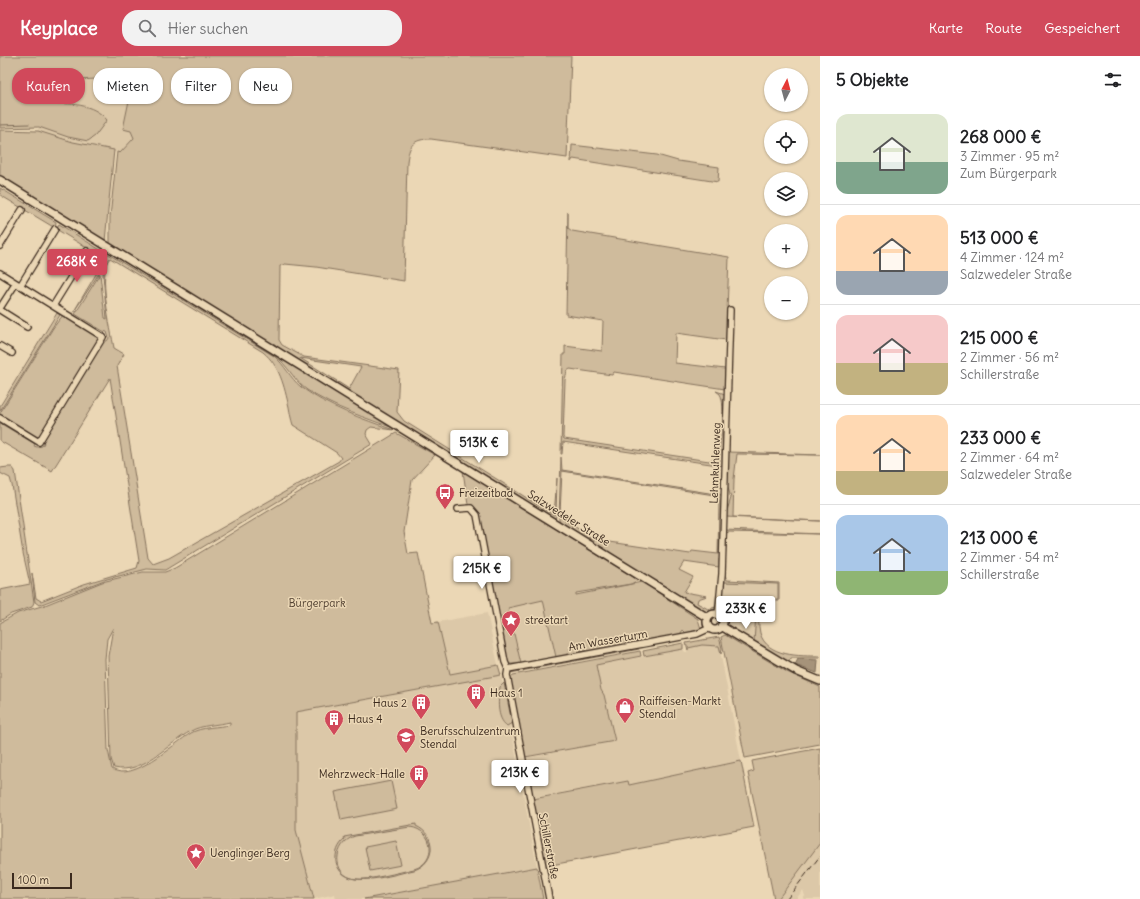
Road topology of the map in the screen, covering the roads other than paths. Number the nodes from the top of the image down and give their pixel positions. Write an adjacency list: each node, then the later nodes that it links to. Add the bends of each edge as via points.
1 (0, 180): 17 (main road, Salzwedeler Straße)
2 (22, 210): 4 (street)
3 (55, 229): 7 (street)
4 (0, 246)
5 (87, 251): 8 (street)
6 (0, 274): 7 (street)
7 (18, 285): 8 (street); 9 (street)
8 (56, 308): 14 (street, via 103,337 38,442)
9 (0, 309): 11 (street)
10 (730, 310): 16 (street, Lehmkuhlenweg, via 722,574)
11 (27, 328)
12 (0, 346): 13 (street)
13 (12, 353)
14 (0, 418)
15 (458, 509): 20 (street, Schillerstraße, via 471,508 477,515)
16 (718, 616): 17 (main road); 18 (main road, via 722,620)
17 (708, 618): 19 (main road, via 707,624)
18 (721, 626): 19 (main road, via 717,630); 21 (main road, via 796,671)
19 (710, 628): 20 (street, Am Wasserturm, via 697,634)
20 (508, 669): 22 (street, Schillerstraße, via 507,675)
21 (820, 681)
22 (549, 899)

